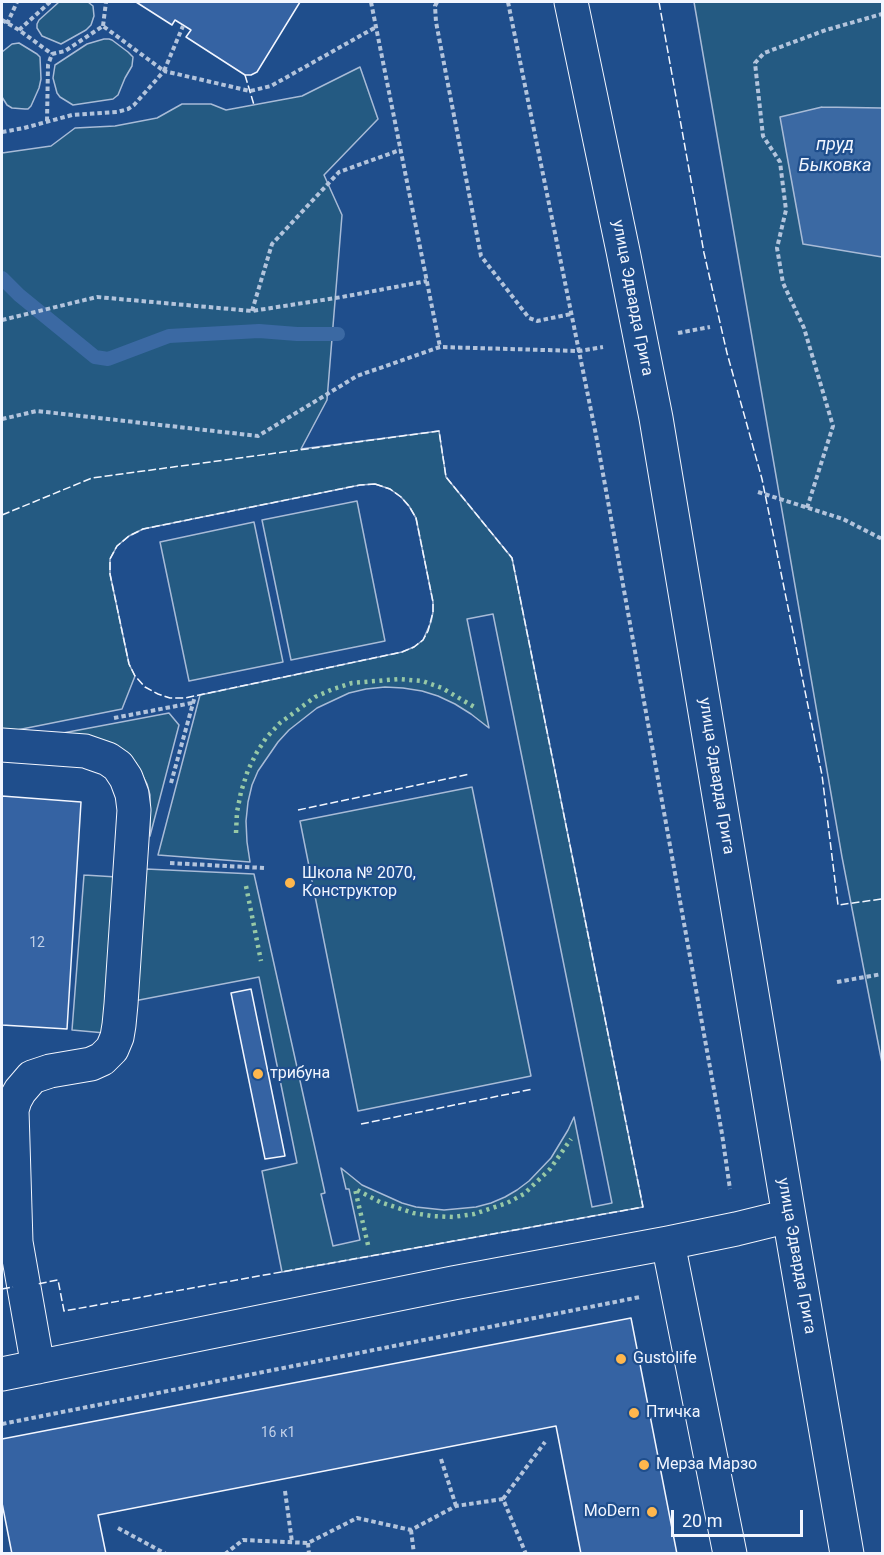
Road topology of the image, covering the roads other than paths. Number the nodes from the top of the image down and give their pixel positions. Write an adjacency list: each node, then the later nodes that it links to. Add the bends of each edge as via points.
1 (571, 2): 3 (street, улица Эдварда Грига, via 656,418)
2 (2, 745): 5 (street, via 85,751 108,759 126,778 134,810 119,1025 112,1049 91,1064 32,1077 20,1090 12,1110 16,1242)
3 (789, 1216): 4 (street); 8 (street, улица Эдварда Грига)
4 (668, 1243): 5 (street); 7 (street)
5 (38, 1367): 6 (street)
6 (2, 1374)
7 (730, 1554)
8 (847, 1554)

